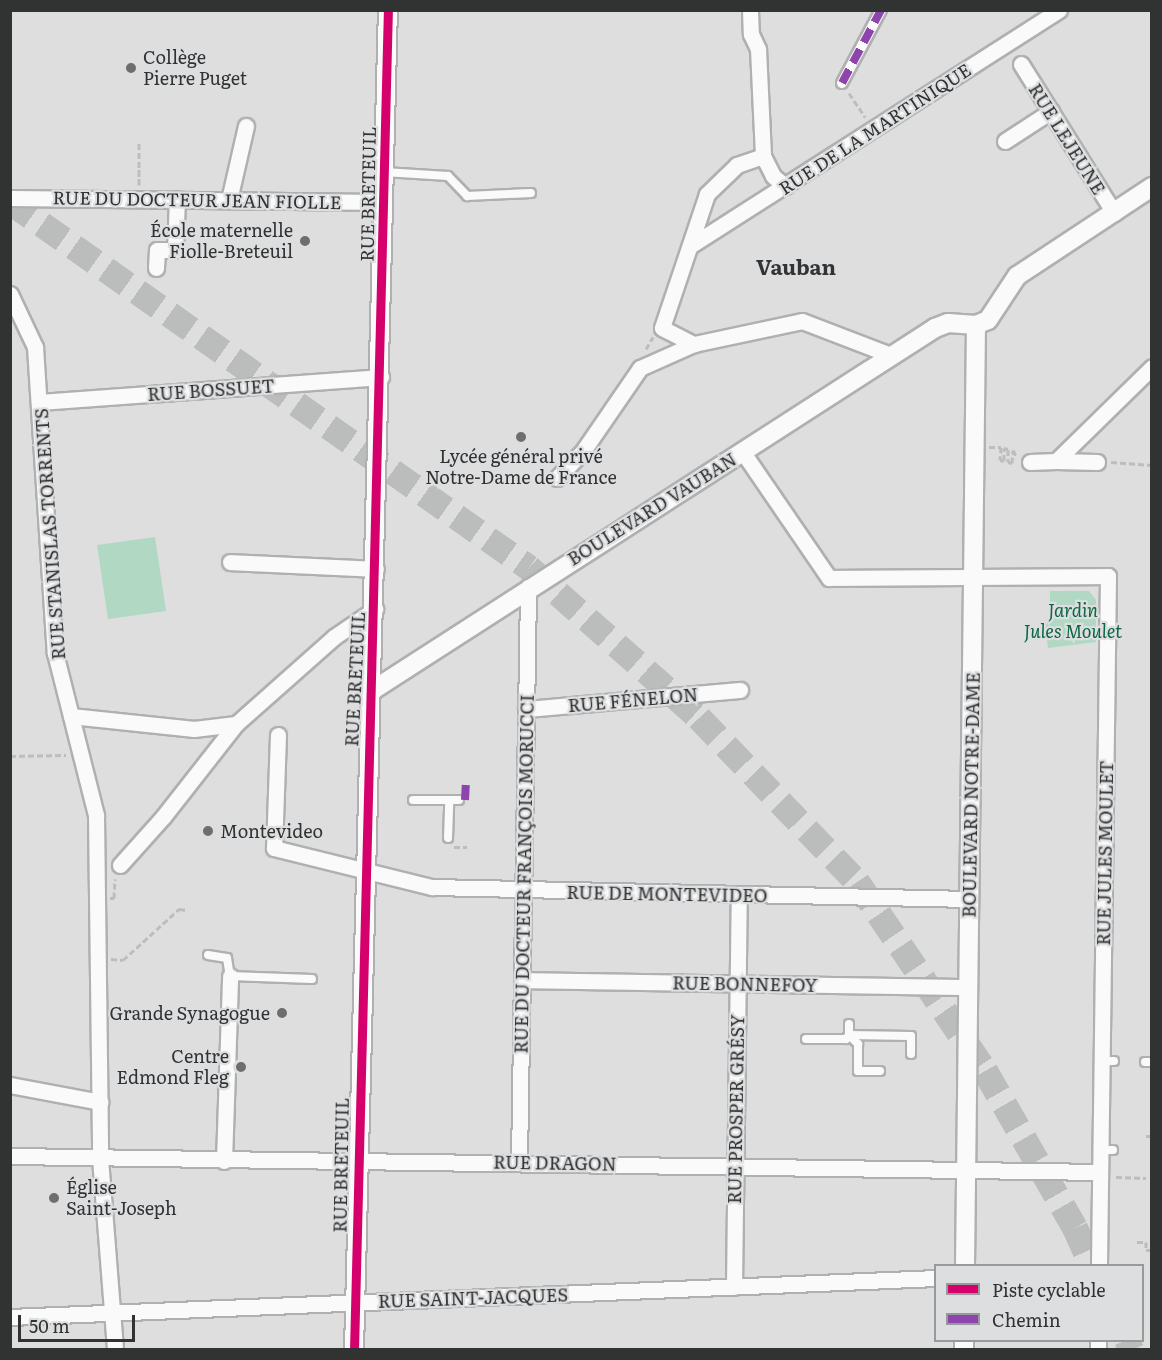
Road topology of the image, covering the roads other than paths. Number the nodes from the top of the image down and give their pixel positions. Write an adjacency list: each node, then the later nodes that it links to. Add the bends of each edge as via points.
1 (388, 10): 11 (street, RUE BRETEUIL)
2 (750, 10): 10 (street, via 751,34 758,49)
3 (881, 10): 6 (street)
4 (1059, 10): 12 (street, RUE DE LA MARTINIQUE)
5 (1021, 64): 7 (street, RUE LEJEUNE)
6 (842, 83)
7 (1051, 111): 9 (street); 19 (street, RUE LEJEUNE)
8 (246, 126): 17 (street)
9 (1005, 141)
10 (763, 156): 12 (street, via 773,176); 20 (street, via 737,165 707,194)
11 (384, 172): 14 (lane, via 448,176 467,196); 18 (street, RUE BRETEUIL)
12 (784, 186): 20 (street, RUE DE LA MARTINIQUE)
13 (1152, 188): 19 (street)
14 (531, 193)
15 (10, 198): 16 (street, RUE DU DOCTEUR JEAN FIOLLE)
16 (177, 199): 17 (street, RUE DU DOCTEUR JEAN FIOLLE); 21 (street, via 175,250 157,250)
17 (229, 200): 18 (street, RUE DU DOCTEUR JEAN FIOLLE)
18 (384, 202): 27 (street, RUE BRETEUIL)
19 (1114, 213): 23 (street, via 1017,276 996,310)
20 (690, 246): 24 (street, via 662,328)
21 (156, 268)
22 (10, 294): 28 (street, RUE STANISLAS TORRENTS, via 35,347)
23 (976, 325): 25 (street, BOULEVARD VAUBAN, via 948,323); 36 (street, BOULEVARD NOTRE-DAME)
24 (694, 344): 25 (street, via 802,321); 33 (street, via 640,368 589,443)
25 (893, 356): 29 (street, BOULEVARD VAUBAN)
26 (1152, 367): 30 (street)
27 (381, 377): 28 (street, RUE BOSSUET); 35 (street, RUE BRETEUIL)
28 (40, 402): 42 (street, RUE STANISLAS TORRENTS, via 55,653)
29 (742, 451): 36 (street, via 829,578); 37 (street, BOULEVARD VAUBAN)
30 (1056, 461): 31 (street); 32 (street)
31 (1030, 462)
32 (1097, 462)
33 (557, 478)
34 (230, 562): 35 (street)
35 (376, 569): 38 (street, RUE BRETEUIL)
36 (974, 578): 53 (street, BOULEVARD NOTRE-DAME); 74 (street, RUE JULES MOULET, via 1108,576 1107,1150)
37 (528, 587): 40 (street, BOULEVARD VAUBAN); 41 (street, RUE DU DOCTEUR FRANÇOIS MORUCCI)
38 (375, 609): 40 (street, RUE BRETEUIL); 43 (street, via 334,637)
39 (740, 690): 41 (street, RUE FÉNELON)
40 (370, 692): 50 (street, RUE BRETEUIL, via 373,799)
41 (526, 709): 51 (street, RUE DU DOCTEUR FRANÇOIS MORUCCI)
42 (71, 716): 43 (street, via 195,729); 66 (street, RUE STANISLAS TORRENTS, via 96,815)
43 (236, 724): 49 (street)
44 (278, 735): 50 (street, RUE DE MONTEVIDEO, via 274,848 305,860)
45 (413, 800): 46 (lane)
46 (449, 800): 47 (lane); 48 (lane)
47 (459, 800)
48 (448, 838)
49 (118, 871)
50 (366, 871): 51 (street, RUE DE MONTEVIDEO, via 432,887); 71 (street, RUE BRETEUIL)
51 (524, 891): 52 (street, RUE DE MONTEVIDEO); 57 (street, RUE DU DOCTEUR FRANÇOIS MORUCCI)
52 (739, 895): 53 (street, RUE DE MONTEVIDEO); 58 (street, RUE PROSPER GRÉSY)
53 (970, 899): 59 (street, BOULEVARD NOTRE-DAME)
54 (208, 955): 55 (lane, via 226,958)
55 (230, 976): 56 (lane); 69 (street)
56 (312, 979)
57 (522, 980): 58 (street, RUE BONNEFOY); 70 (street, RUE DU DOCTEUR FRANÇOIS MORUCCI)
58 (738, 984): 59 (street, RUE BONNEFOY, via 849,991); 72 (street, RUE PROSPER GRÉSY)
59 (969, 987): 73 (street, BOULEVARD NOTRE-DAME)
60 (849, 1024): 61 (lane)
61 (849, 1035): 62 (lane, via 846,1039); 63 (lane, via 910,1036); 64 (lane, via 858,1044 858,1071)
62 (806, 1039)
63 (911, 1054)
64 (880, 1071)
65 (10, 1085): 66 (street)
66 (100, 1102): 68 (street, RUE STANISLAS TORRENTS)
67 (10, 1156): 68 (street, RUE DRAGON)
68 (100, 1158): 69 (street, RUE DRAGON); 80 (street, RUE STANISLAS TORRENTS)
69 (224, 1161): 71 (street, RUE DRAGON)
70 (519, 1162): 71 (street, RUE DRAGON); 72 (street, RUE DRAGON)
71 (357, 1163): 79 (street, RUE BRETEUIL)
72 (736, 1166): 73 (street, RUE DRAGON); 78 (street, RUE PROSPER GRÉSY)
73 (966, 1170): 74 (street, RUE DRAGON); 75 (street, BOULEVARD NOTRE-DAME)
74 (1100, 1172): 76 (street, RUE JULES MOULET)
75 (965, 1264)
76 (1099, 1264)
77 (934, 1278): 78 (street, RUE SAINT-JACQUES)
78 (734, 1287): 79 (street, RUE SAINT-JACQUES)
79 (355, 1303): 80 (street, RUE SAINT-JACQUES); 83 (street, RUE BRETEUIL)
80 (113, 1314): 81 (street, RUE SAINT-JACQUES); 82 (street, RUE STANISLAS TORRENTS)
81 (10, 1317)
82 (115, 1350)
83 (354, 1350)

